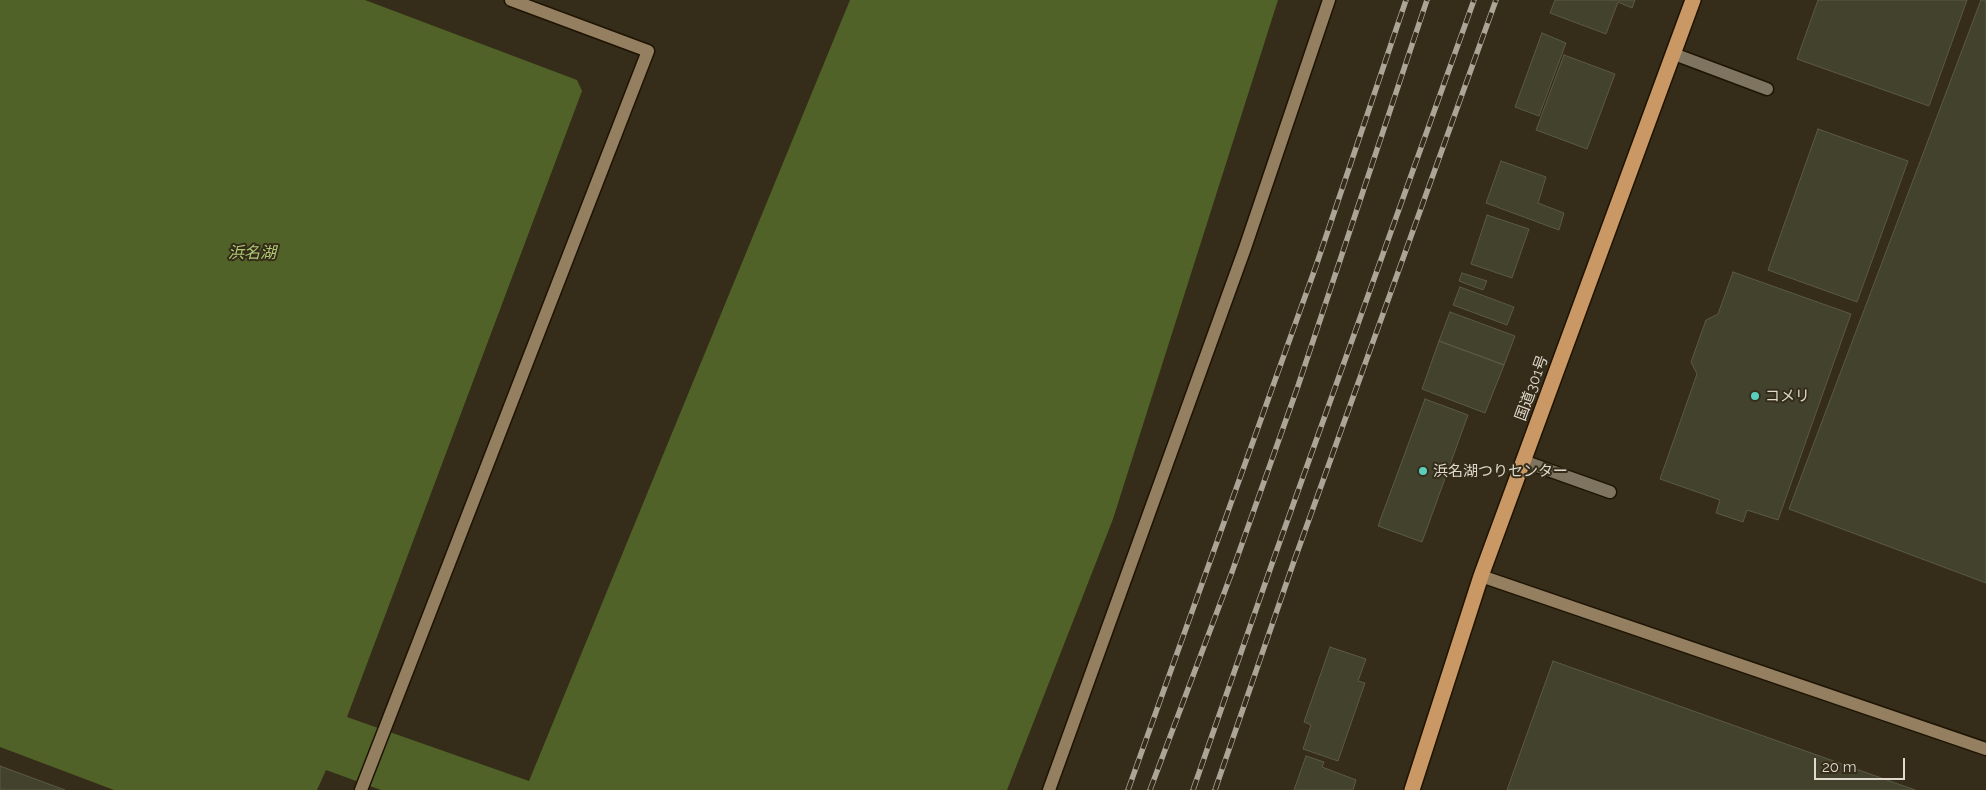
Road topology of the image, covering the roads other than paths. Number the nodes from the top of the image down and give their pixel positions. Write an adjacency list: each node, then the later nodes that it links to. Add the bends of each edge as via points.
1 (511, 0): 10 (street, via 648,52)
2 (1329, 0): 11 (street, via 1242,257)
3 (1694, 0): 4 (highway, 国道301号)
4 (1674, 54): 5 (lane); 6 (highway, 国道301号)
5 (1767, 89)
6 (1523, 461): 7 (lane); 8 (highway, 国道301号)
7 (1610, 492)
8 (1481, 576): 9 (street); 12 (highway, 国道301号)
9 (1986, 749)
10 (362, 786)
11 (1049, 790)
12 (1412, 790)

